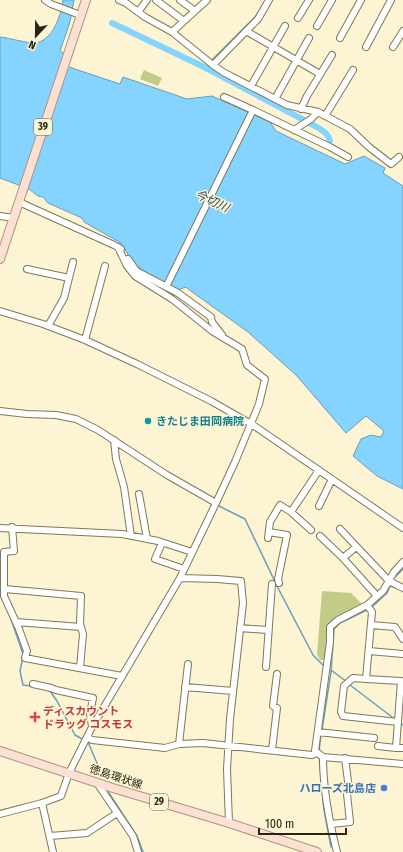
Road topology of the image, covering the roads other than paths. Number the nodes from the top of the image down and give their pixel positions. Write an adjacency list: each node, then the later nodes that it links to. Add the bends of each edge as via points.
1 (45, 0): 15 (street)
2 (86, 0): 15 (main road, 39)
3 (119, 0): 14 (street)
4 (147, 0): 14 (street)
5 (156, 0): 17 (street)
6 (180, 0): 13 (street)
7 (206, 0): 13 (street)
8 (269, 0): 20 (street, via 258,19)
9 (309, 0): 16 (street)
10 (332, 0): 19 (street)
11 (361, 0): 24 (street)
12 (391, 0): 26 (street)
13 (195, 11): 17 (street)
14 (138, 12): 22 (street)
15 (78, 14): 43 (main road, 39, via 77,30)
16 (298, 18)
17 (184, 21): 22 (street)
18 (285, 26): 25 (street)
19 (317, 26)
20 (246, 31): 25 (street); 30 (street)
21 (403, 31): 27 (street)
22 (172, 32): 30 (street)
23 (309, 38): 29 (street)
24 (340, 38)
25 (273, 47): 29 (street); 33 (street)
26 (366, 47)
27 (393, 47)
28 (332, 55): 32 (street)
29 (297, 61): 32 (street); 35 (street)
30 (213, 65): 33 (street)
31 (353, 70): 39 (street)
32 (320, 74): 36 (street)
33 (251, 86): 35 (street)
34 (224, 97): 37 (street)
35 (276, 99): 36 (street)
36 (301, 109): 38 (street)
37 (252, 112): 40 (street); 52 (street)
38 (318, 112): 39 (street); 40 (street)
39 (325, 116): 41 (street, via 350,129 391,164)
40 (294, 130): 42 (street)
41 (402, 157)
42 (348, 158)
43 (19, 200): 45 (main road, 39); 46 (street)
44 (0, 216): 45 (street)
45 (14, 218): 47 (main road, 39)
46 (118, 247): 52 (street, via 135,269); 55 (street, via 135,276 172,299)
47 (0, 259)
48 (72, 262): 51 (street)
49 (105, 266): 56 (street)
50 (27, 269): 51 (street)
51 (69, 278): 54 (street, via 64,298)
52 (167, 286): 55 (street, via 211,317)
53 (0, 311): 54 (street)
54 (48, 326): 56 (street)
55 (223, 337): 58 (street, via 242,349 247,365 265,379)
56 (85, 340): 58 (street, via 211,401)
57 (0, 411): 59 (street, via 56,414 76,419)
58 (251, 424): 60 (street); 63 (street)
59 (114, 440): 63 (street); 67 (street)
60 (319, 470): 61 (street); 66 (street)
61 (332, 479): 64 (street); 70 (street)
62 (139, 494): 65 (street)
63 (216, 503): 78 (street)
64 (320, 506)
65 (142, 512): 67 (street); 75 (street)
66 (291, 512): 72 (street); 85 (street, via 280,505 270,522 268,535 287,536 278,579)
67 (128, 513): 73 (street)
68 (12, 527): 69 (street); 73 (street); 82 (street, via 14,551 4,552)
69 (0, 528)
70 (403, 528)
71 (340, 529): 77 (street)
72 (311, 530)
73 (131, 536): 75 (street)
74 (320, 536): 79 (street)
75 (147, 539): 76 (street)
76 (162, 542): 78 (street); 81 (street, via 155,559)
77 (356, 547): 79 (street); 84 (street)
78 (192, 552): 81 (street)
79 (343, 558): 89 (street)
80 (403, 562): 84 (street)
81 (184, 569): 83 (street)
82 (2, 577): 88 (street)
83 (180, 578): 94 (street, via 241,581 243,603); 103 (street)
84 (389, 581): 87 (street); 89 (street)
85 (280, 583)
86 (272, 584): 95 (street)
87 (403, 588)
88 (5, 589): 91 (street, via 4,596); 93 (street, via 81,596)
89 (377, 596): 90 (street)
90 (367, 605): 92 (street, via 372,612); 112 (street, via 330,627)
91 (16, 622): 93 (street); 101 (street, via 27,651 25,658)
92 (371, 625): 96 (street, via 395,627); 97 (street)
93 (81, 627): 101 (street, via 83,634)
94 (240, 628): 95 (street); 108 (street)
95 (268, 630): 100 (street)
96 (403, 639)
97 (369, 651): 98 (street); 104 (street)
98 (403, 654)
99 (188, 664): 107 (street)
100 (266, 667)
101 (80, 668): 103 (street)
102 (277, 674): 120 (street, via 273,706 277,708)
103 (122, 676): 111 (street)
104 (366, 679): 105 (street); 110 (street, via 353,678 344,686 341,712 343,716)
105 (402, 682): 109 (street)
106 (33, 684): 111 (street, via 93,698 90,714)
107 (186, 687): 108 (street); 115 (street)
108 (232, 691): 116 (street)
109 (401, 710): 110 (street)
110 (398, 722): 118 (street)
111 (92, 726): 113 (street)
112 (318, 732): 114 (street); 122 (street, via 315,752)
113 (87, 737): 115 (street, via 92,740 165,748); 126 (street)
114 (374, 738)
115 (179, 744): 116 (street)
116 (228, 746): 120 (street); 131 (street)
117 (378, 746): 118 (street)
118 (396, 748): 119 (street)
119 (403, 748)
120 (272, 750): 122 (street, via 312,755)
121 (0, 751): 126 (main road, 徳島環状線 / 29)
122 (317, 753): 123 (street)
123 (324, 757): 124 (street); 132 (street, via 323,773)
124 (345, 758): 125 (street); 132 (street, via 350,822)
125 (403, 764)
126 (69, 773): 127 (main road, 徳島環状線 / 29); 128 (street, via 61,796)
127 (97, 782): 129 (street); 131 (main road, 徳島環状線 / 29)
128 (42, 803): 130 (street); 133 (street)
129 (117, 813): 133 (street, via 87,833); 135 (street, via 132,836)
130 (0, 814)
131 (229, 823): 136 (main road, 徳島環状線 / 29)
132 (330, 824): 137 (street)
133 (50, 836): 134 (street)
134 (53, 852)
135 (138, 852)
136 (317, 852)
137 (337, 852)

